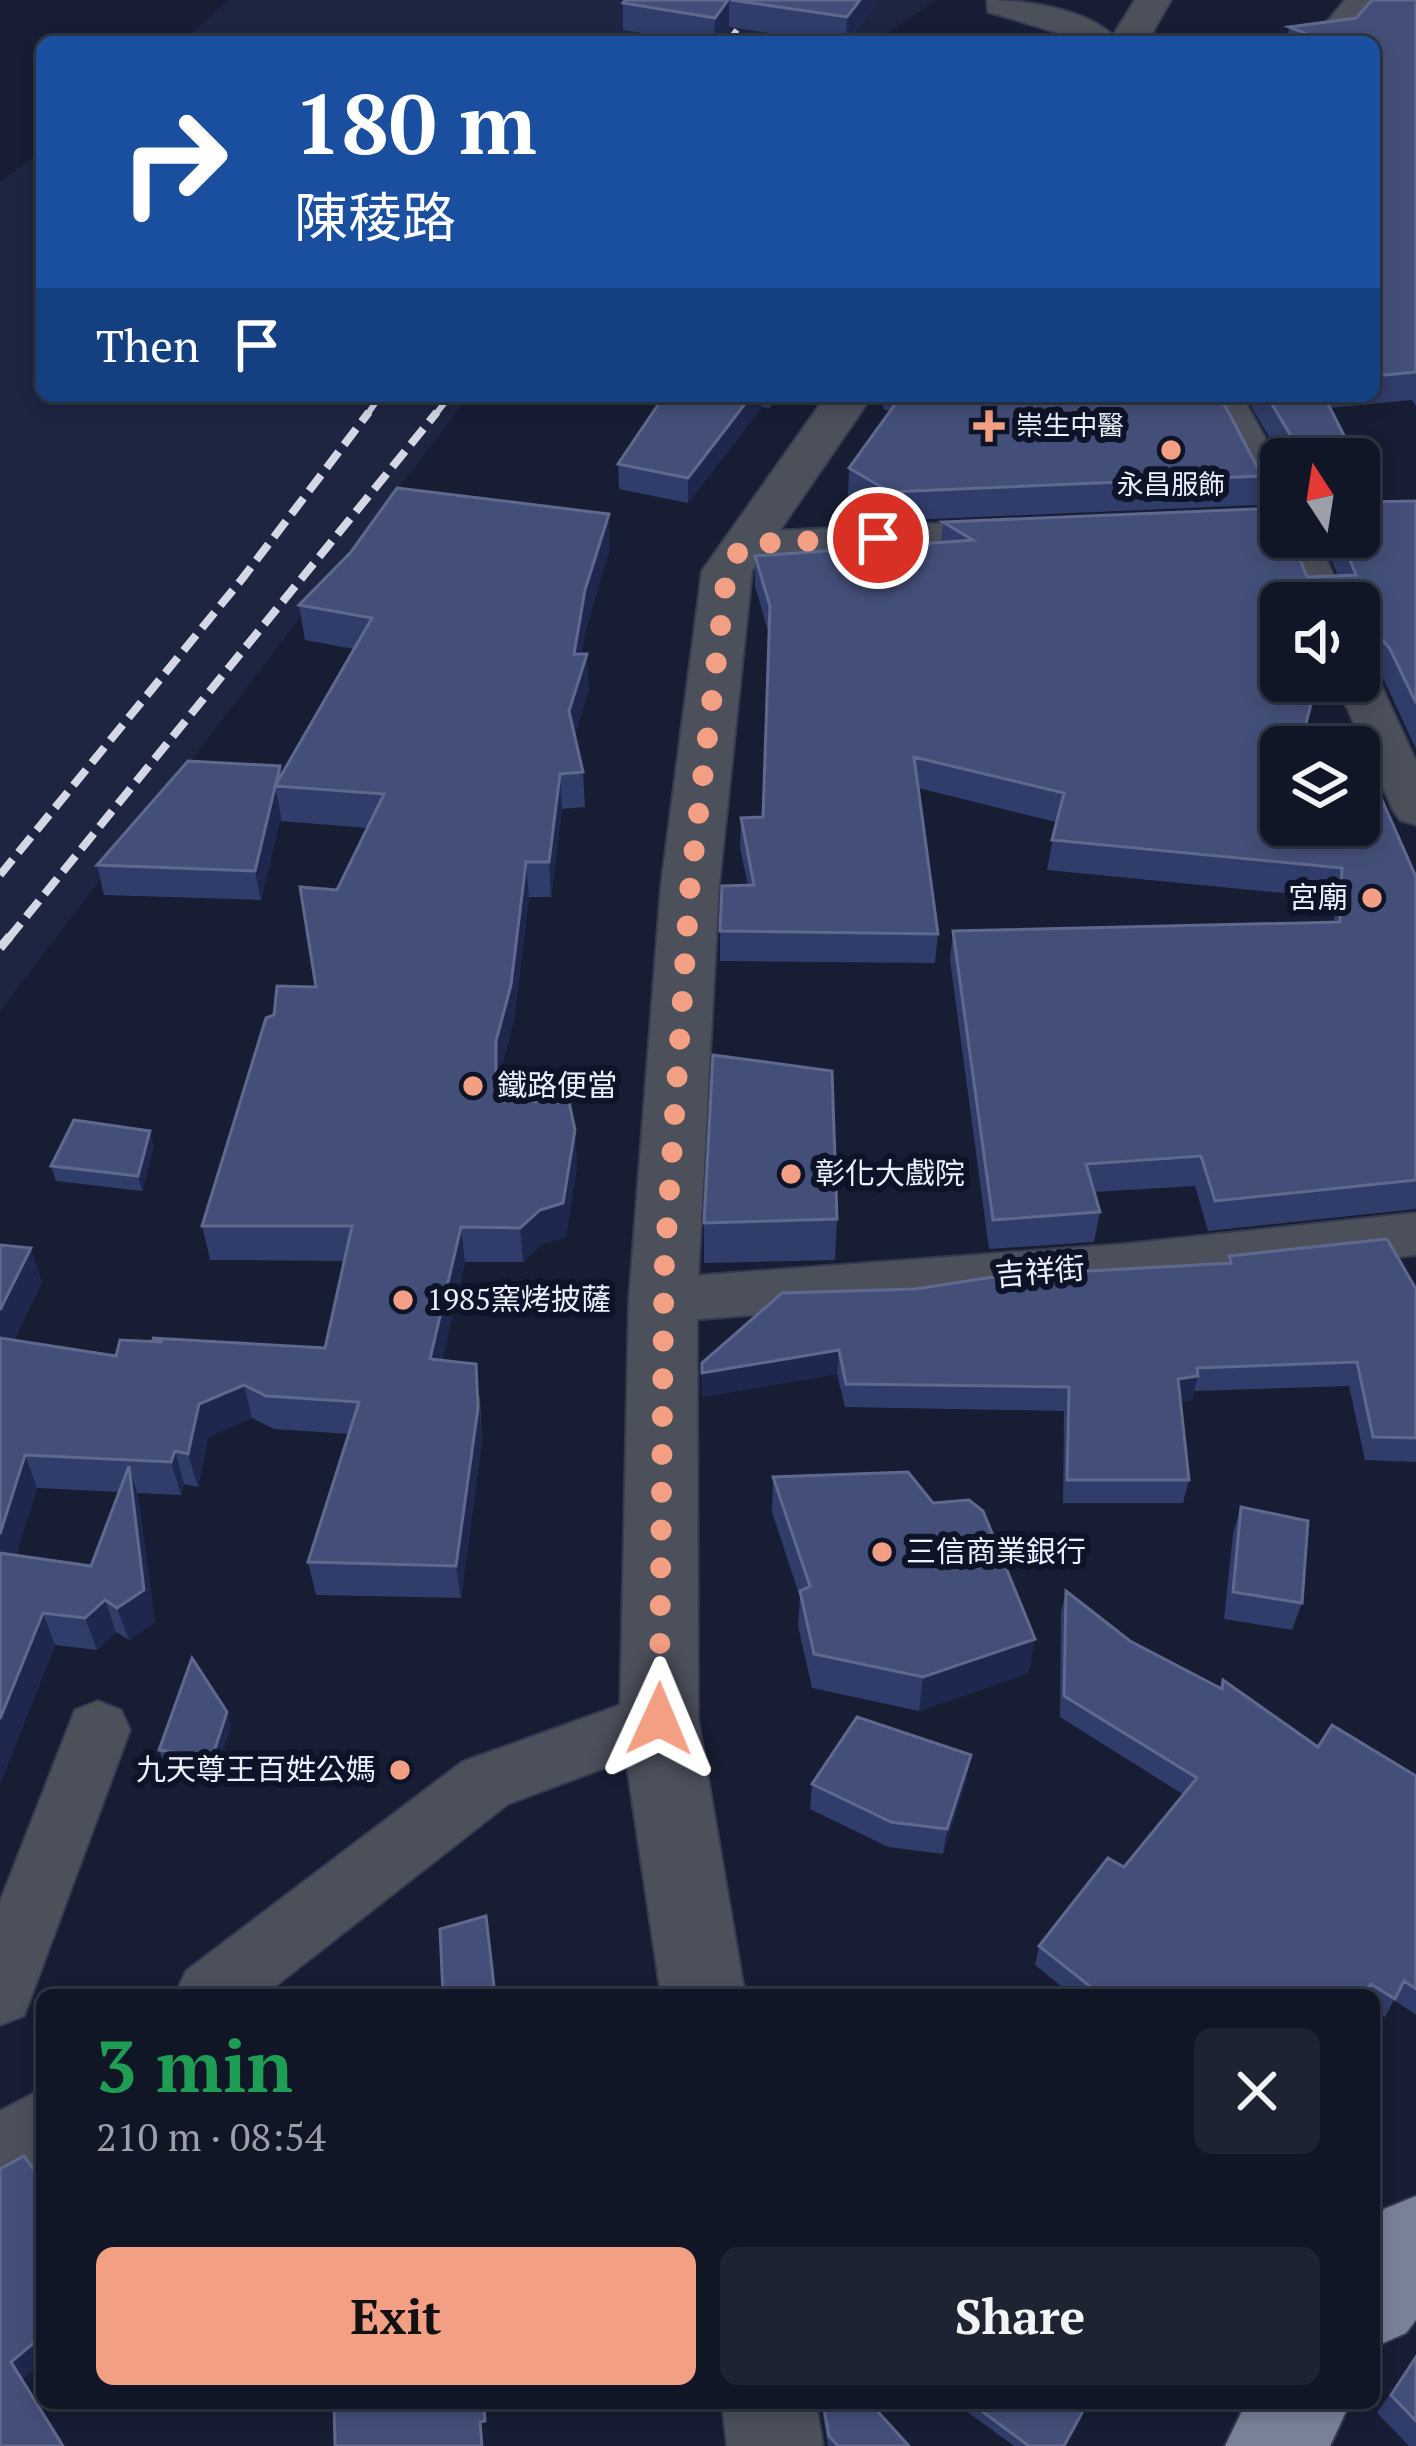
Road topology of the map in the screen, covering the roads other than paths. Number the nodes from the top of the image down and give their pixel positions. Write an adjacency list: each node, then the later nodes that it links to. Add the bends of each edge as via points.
1 (1002, 0): 4 (street, via 999,6)
2 (1153, 0): 5 (street)
3 (1365, 0): 6 (street)
4 (1093, 36)
5 (1132, 36)
6 (1329, 36)
7 (845, 402): 13 (street)
8 (1226, 402): 9 (street)
9 (1260, 465)
10 (1260, 521): 11 (street)
11 (1234, 522)
12 (1047, 530): 13 (street)
13 (743, 544): 17 (street, via 727,571 690,886)
14 (1367, 702): 15 (street)
15 (1416, 810)
16 (1416, 1234): 17 (street, 吉祥街)
17 (663, 1300): 18 (street)
18 (659, 1719): 20 (street, via 485,1783); 21 (street)
19 (98, 1730): 22 (street)
20 (218, 1989)
21 (702, 1989)
22 (0, 1992)
23 (1416, 2241): 24 (main road)
24 (1380, 2293)
25 (770, 2409): 27 (street)
26 (1299, 2409): 28 (main road)
27 (776, 2446)
28 (1273, 2446)

